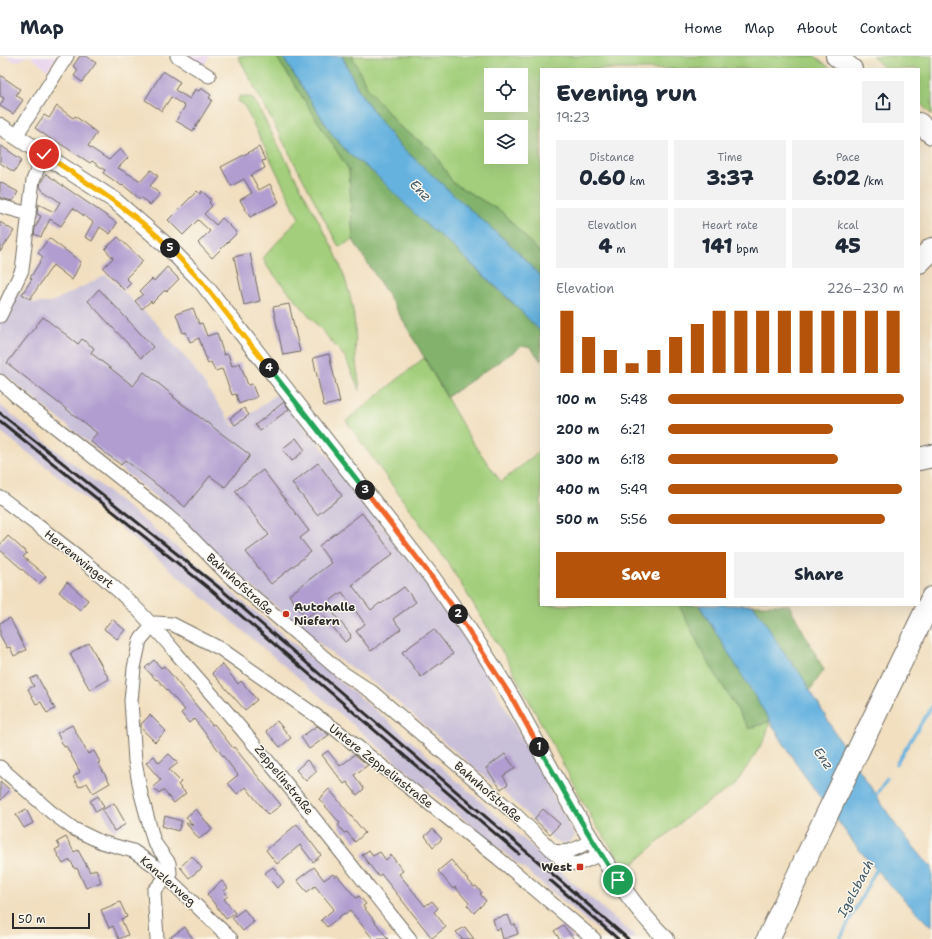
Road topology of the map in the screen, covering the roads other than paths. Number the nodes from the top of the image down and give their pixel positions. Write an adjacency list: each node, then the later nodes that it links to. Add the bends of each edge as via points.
1 (67, 56): 9 (street)
2 (177, 56): 5 (street)
3 (836, 56): 4 (main road)
4 (851, 68)
5 (209, 76)
6 (920, 124): 8 (main road)
7 (0, 126): 9 (street)
8 (932, 134)
9 (16, 136): 10 (street)
10 (44, 154): 12 (street, via 33,180); 28 (street, via 114,200 167,246 202,282 458,613 512,698)
11 (0, 206): 12 (street)
12 (29, 214): 17 (street, via 22,270)
13 (932, 249): 14 (highway)
14 (920, 261)
15 (932, 261): 16 (highway)
16 (920, 273)
17 (0, 316)
18 (0, 382): 29 (street, Bahnhofstraße, via 163,512 228,576 340,671 372,692 516,814)
19 (932, 456): 20 (highway)
20 (920, 459)
21 (0, 497): 23 (street, Herrenwingert, via 95,570)
22 (932, 598): 25 (highway)
23 (153, 626): 31 (street, via 140,640 131,701 135,761 141,794 154,842 169,863 170,873); 34 (street, Zeppelinstraße, via 231,716); 35 (street, Untere Zeppelinstraße, via 172,624 221,649 335,729 498,858)
24 (932, 633): 25 (highway)
25 (897, 685): 27 (highway)
26 (0, 767): 31 (street, Kanzlerweg, via 74,829 101,842 133,851)
27 (822, 839): 37 (highway); 38 (highway)
28 (592, 840): 29 (street, via 573,851); 30 (street)
29 (552, 851): 30 (street, Bahnhofstraße, via 570,864)
30 (600, 854): 36 (street, via 637,907)
31 (166, 877): 32 (street, via 154,892); 33 (street, Kanzlerweg)
32 (157, 939)
33 (231, 939)
34 (410, 939)
35 (594, 939)
36 (666, 939)
37 (768, 939)
38 (780, 939)

